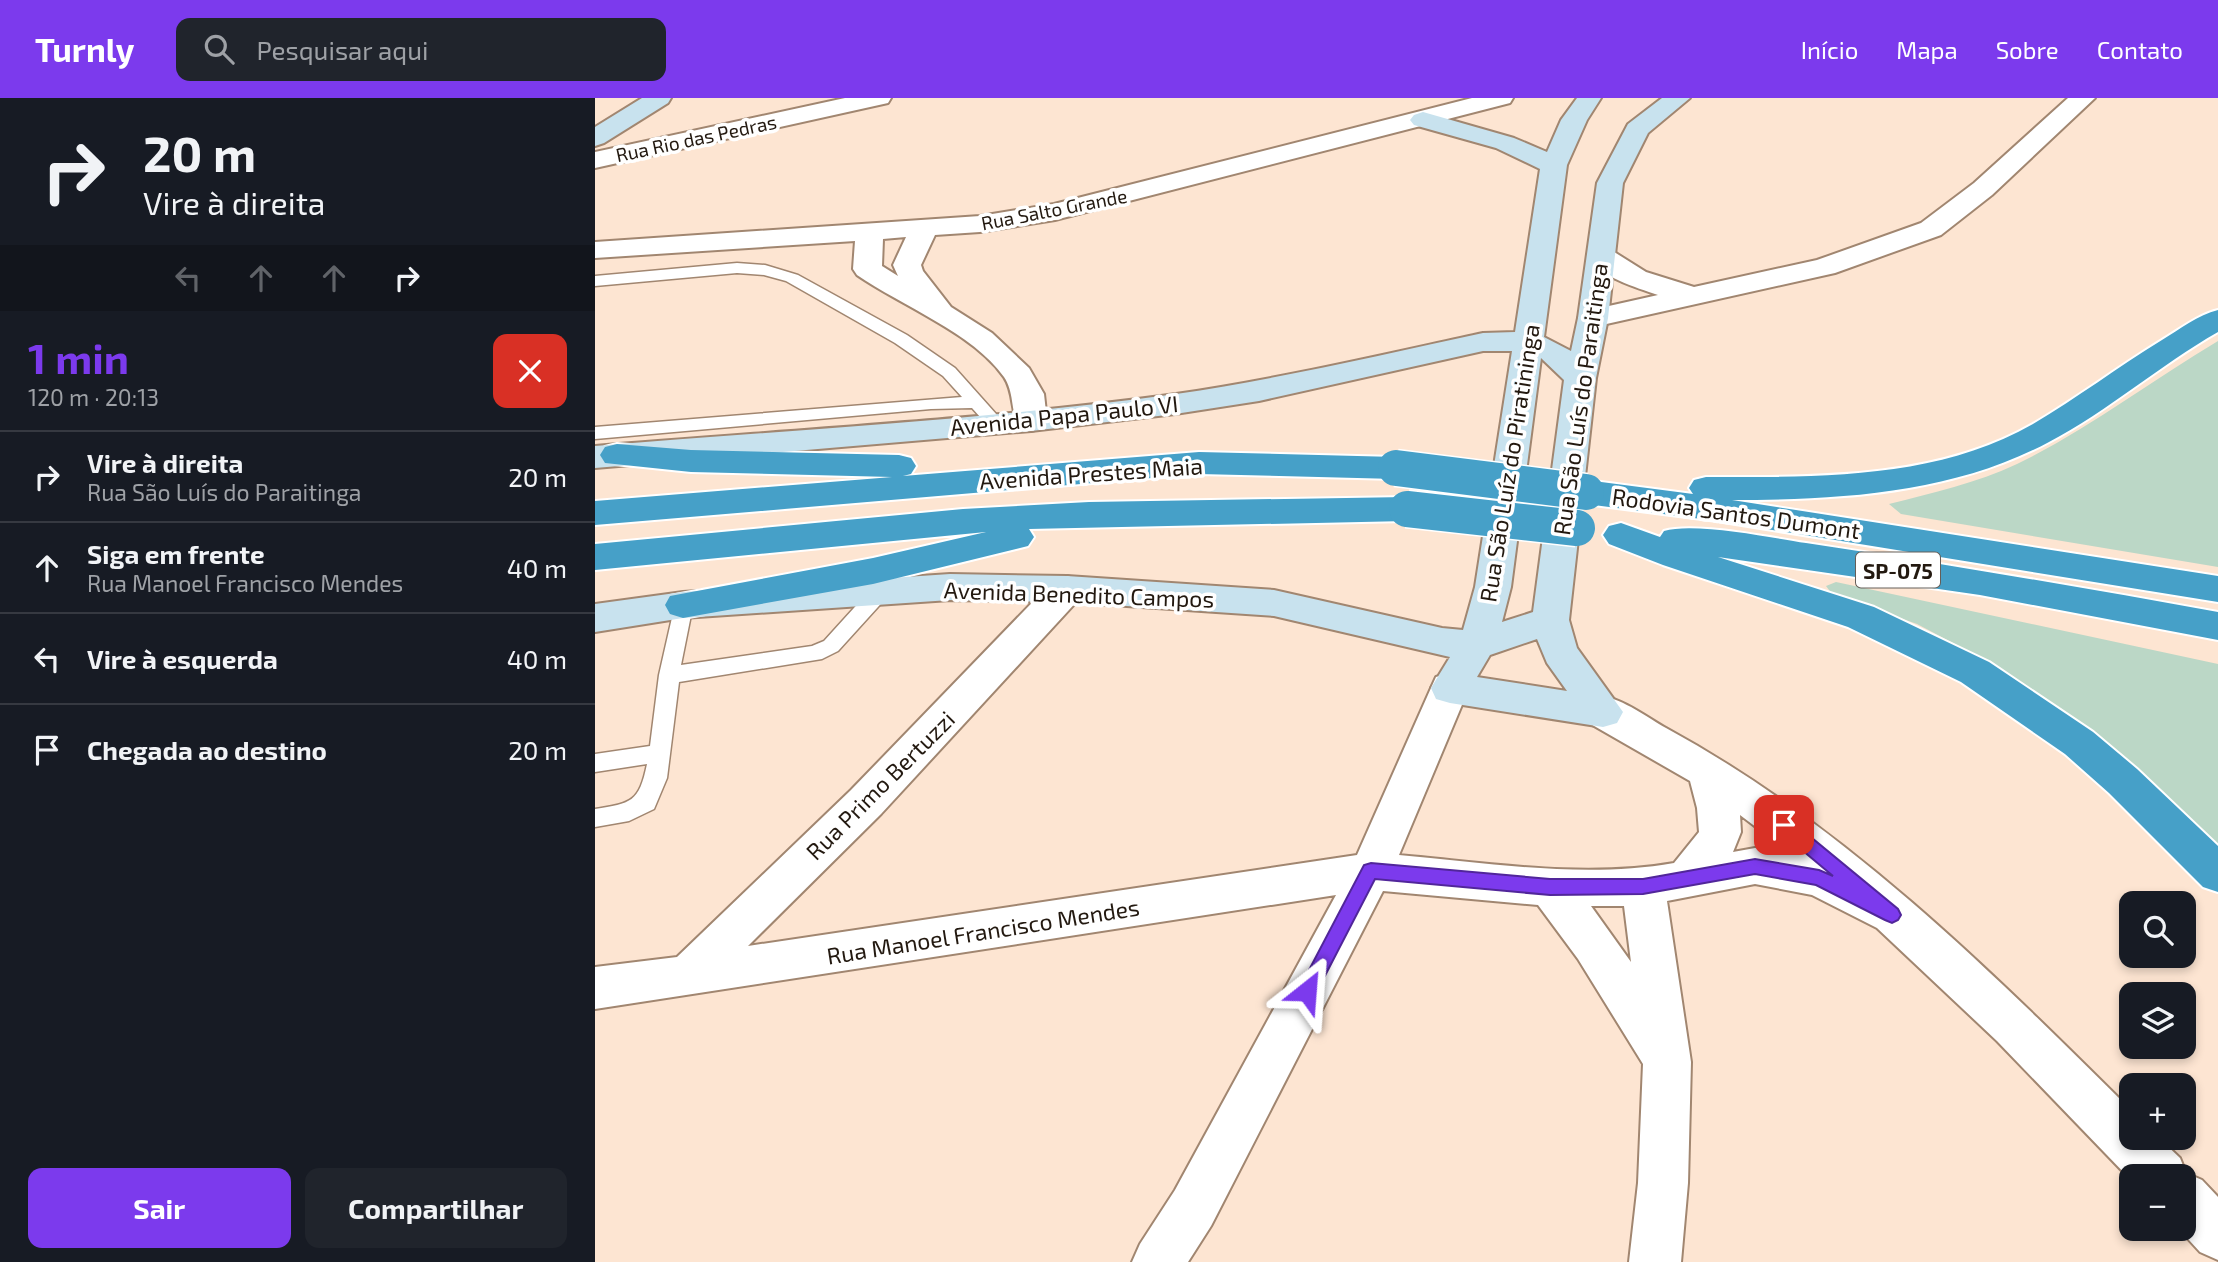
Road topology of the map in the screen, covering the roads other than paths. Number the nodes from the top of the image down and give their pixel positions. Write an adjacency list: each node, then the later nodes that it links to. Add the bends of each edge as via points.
1 (659, 98): 8 (street)
2 (879, 98): 9 (street, Rua Rio das Pedras)
3 (1501, 98): 7 (street, Rua Salto Grande)
4 (1588, 98): 10 (street, Rua São Luíz do Piratininga)
5 (1678, 98): 15 (street, Rua São Luís do Paraitinga, via 1637,129 1623,155 1610,183)
6 (2084, 98): 18 (street, via 1931,229 1825,267)
7 (1423, 120): 10 (street, via 1505,143); 11 (street, Rua Salto Grande, via 1055,212)
8 (595, 138)
9 (595, 160)
10 (1554, 165): 22 (street, Rua São Luíz do Piratininga)
11 (924, 229): 12 (street, Rua Salto Grande); 19 (street, via 907,264)
12 (869, 233): 13 (street, Rua Salto Grande); 16 (street)
13 (777, 239): 14 (street, Rua Salto Grande); 16 (street)
14 (595, 250)
15 (1601, 256): 18 (street, via 1636,278); 20 (street, Rua São Luís do Paraitinga)
16 (867, 269): 19 (street)
17 (595, 281): 24 (lane, via 737,268 792,278 901,339 949,372)
18 (1694, 297): 20 (street)
19 (940, 312): 25 (street, via 1012,368 1027,393)
20 (1593, 318): 23 (street, Rua São Luís do Paraitinga)
21 (2218, 319): 29 (highway, via 2030,439 1981,458 1909,477 1779,488 1675,487)
22 (1528, 341): 23 (street, via 1555,353); 25 (street, Avenida Papa Paulo VI, via 1483,342 1259,391); 42 (street, Rua São Luíz do Piratininga, via 1493,587)
23 (1580, 378): 40 (street, Rua São Luís do Paraitinga)
24 (987, 413): 25 (street, Avenida Papa Paulo VI); 26 (street, Avenida Papa Paulo VI)
25 (1031, 421)
26 (602, 448): 27 (highway, via 763,463 964,467)
27 (1199, 463): 28 (highway, Avenida Prestes Maia, bridge, via 1396,468); 30 (highway, Avenida Prestes Maia)
28 (1586, 492): 29 (highway, Rodovia Santos Dumont / SP-075)
29 (1626, 496): 36 (highway, Rodovia Santos Dumont / SP-075)
30 (595, 513)
31 (1209, 513): 32 (highway, Avenida Prestes Maia, bridge, via 1407,509); 34 (highway, Avenida Prestes Maia, via 963,521); 38 (highway, via 1006,538 873,571)
32 (1577, 528): 33 (highway, Rodovia Santos Dumont / SP-075)
33 (1621, 535): 41 (highway, Rodovia Santos Dumont / SP-075, via 1746,547 1980,582); 52 (highway, via 1861,617 1975,672 2079,743)
34 (595, 557)
35 (1067, 589): 37 (street, Avenida Benedito Campos, via 950,587); 42 (street, Avenida Benedito Campos, via 1274,603 1442,642); 57 (street, Rua Primo Bertuzzi, via 866,802)
36 (2218, 589)
37 (880, 592): 38 (street, Avenida Benedito Campos); 43 (lane, via 831,646 815,653)
38 (683, 605): 39 (street, Avenida Benedito Campos); 43 (lane)
39 (595, 618)
40 (1550, 620): 42 (street); 45 (street, Rua São Luís do Paraitinga, via 1560,653)
41 (2218, 626)
42 (1477, 645): 44 (street, Rua São Luíz do Piratininga)
43 (669, 675): 46 (lane)
44 (1450, 688): 45 (street); 49 (street, Rua São Luíz do Piratininga)
45 (1603, 712): 48 (street)
46 (660, 754): 47 (lane); 50 (lane, via 648,799 641,807)
47 (595, 763)
48 (1708, 772): 54 (street, via 1722,820 1719,835 1713,849); 56 (street, via 1784,825)
49 (1394, 815): 51 (street, Rua São Luíz do Piratininga); 53 (street)
50 (595, 818)
51 (1371, 871): 53 (street); 57 (street, Rua Manoel Francisco Mendes); 63 (street, Rua São Luíz do Piratininga, via 1193,1208)
52 (2218, 874)
53 (1442, 877): 55 (street)
54 (1663, 884): 55 (street); 56 (street, via 1755,866 1785,870 1819,878); 59 (street)
55 (1550, 887): 59 (street, via 1615,976)
56 (1892, 915): 60 (street)
57 (688, 976): 58 (street, Rua Manoel Francisco Mendes)
58 (595, 988)
59 (1667, 1062): 64 (street)
60 (2150, 1164)
61 (2196, 1211): 62 (street)
62 (2218, 1234)
63 (1158, 1262)
64 (1655, 1262)

